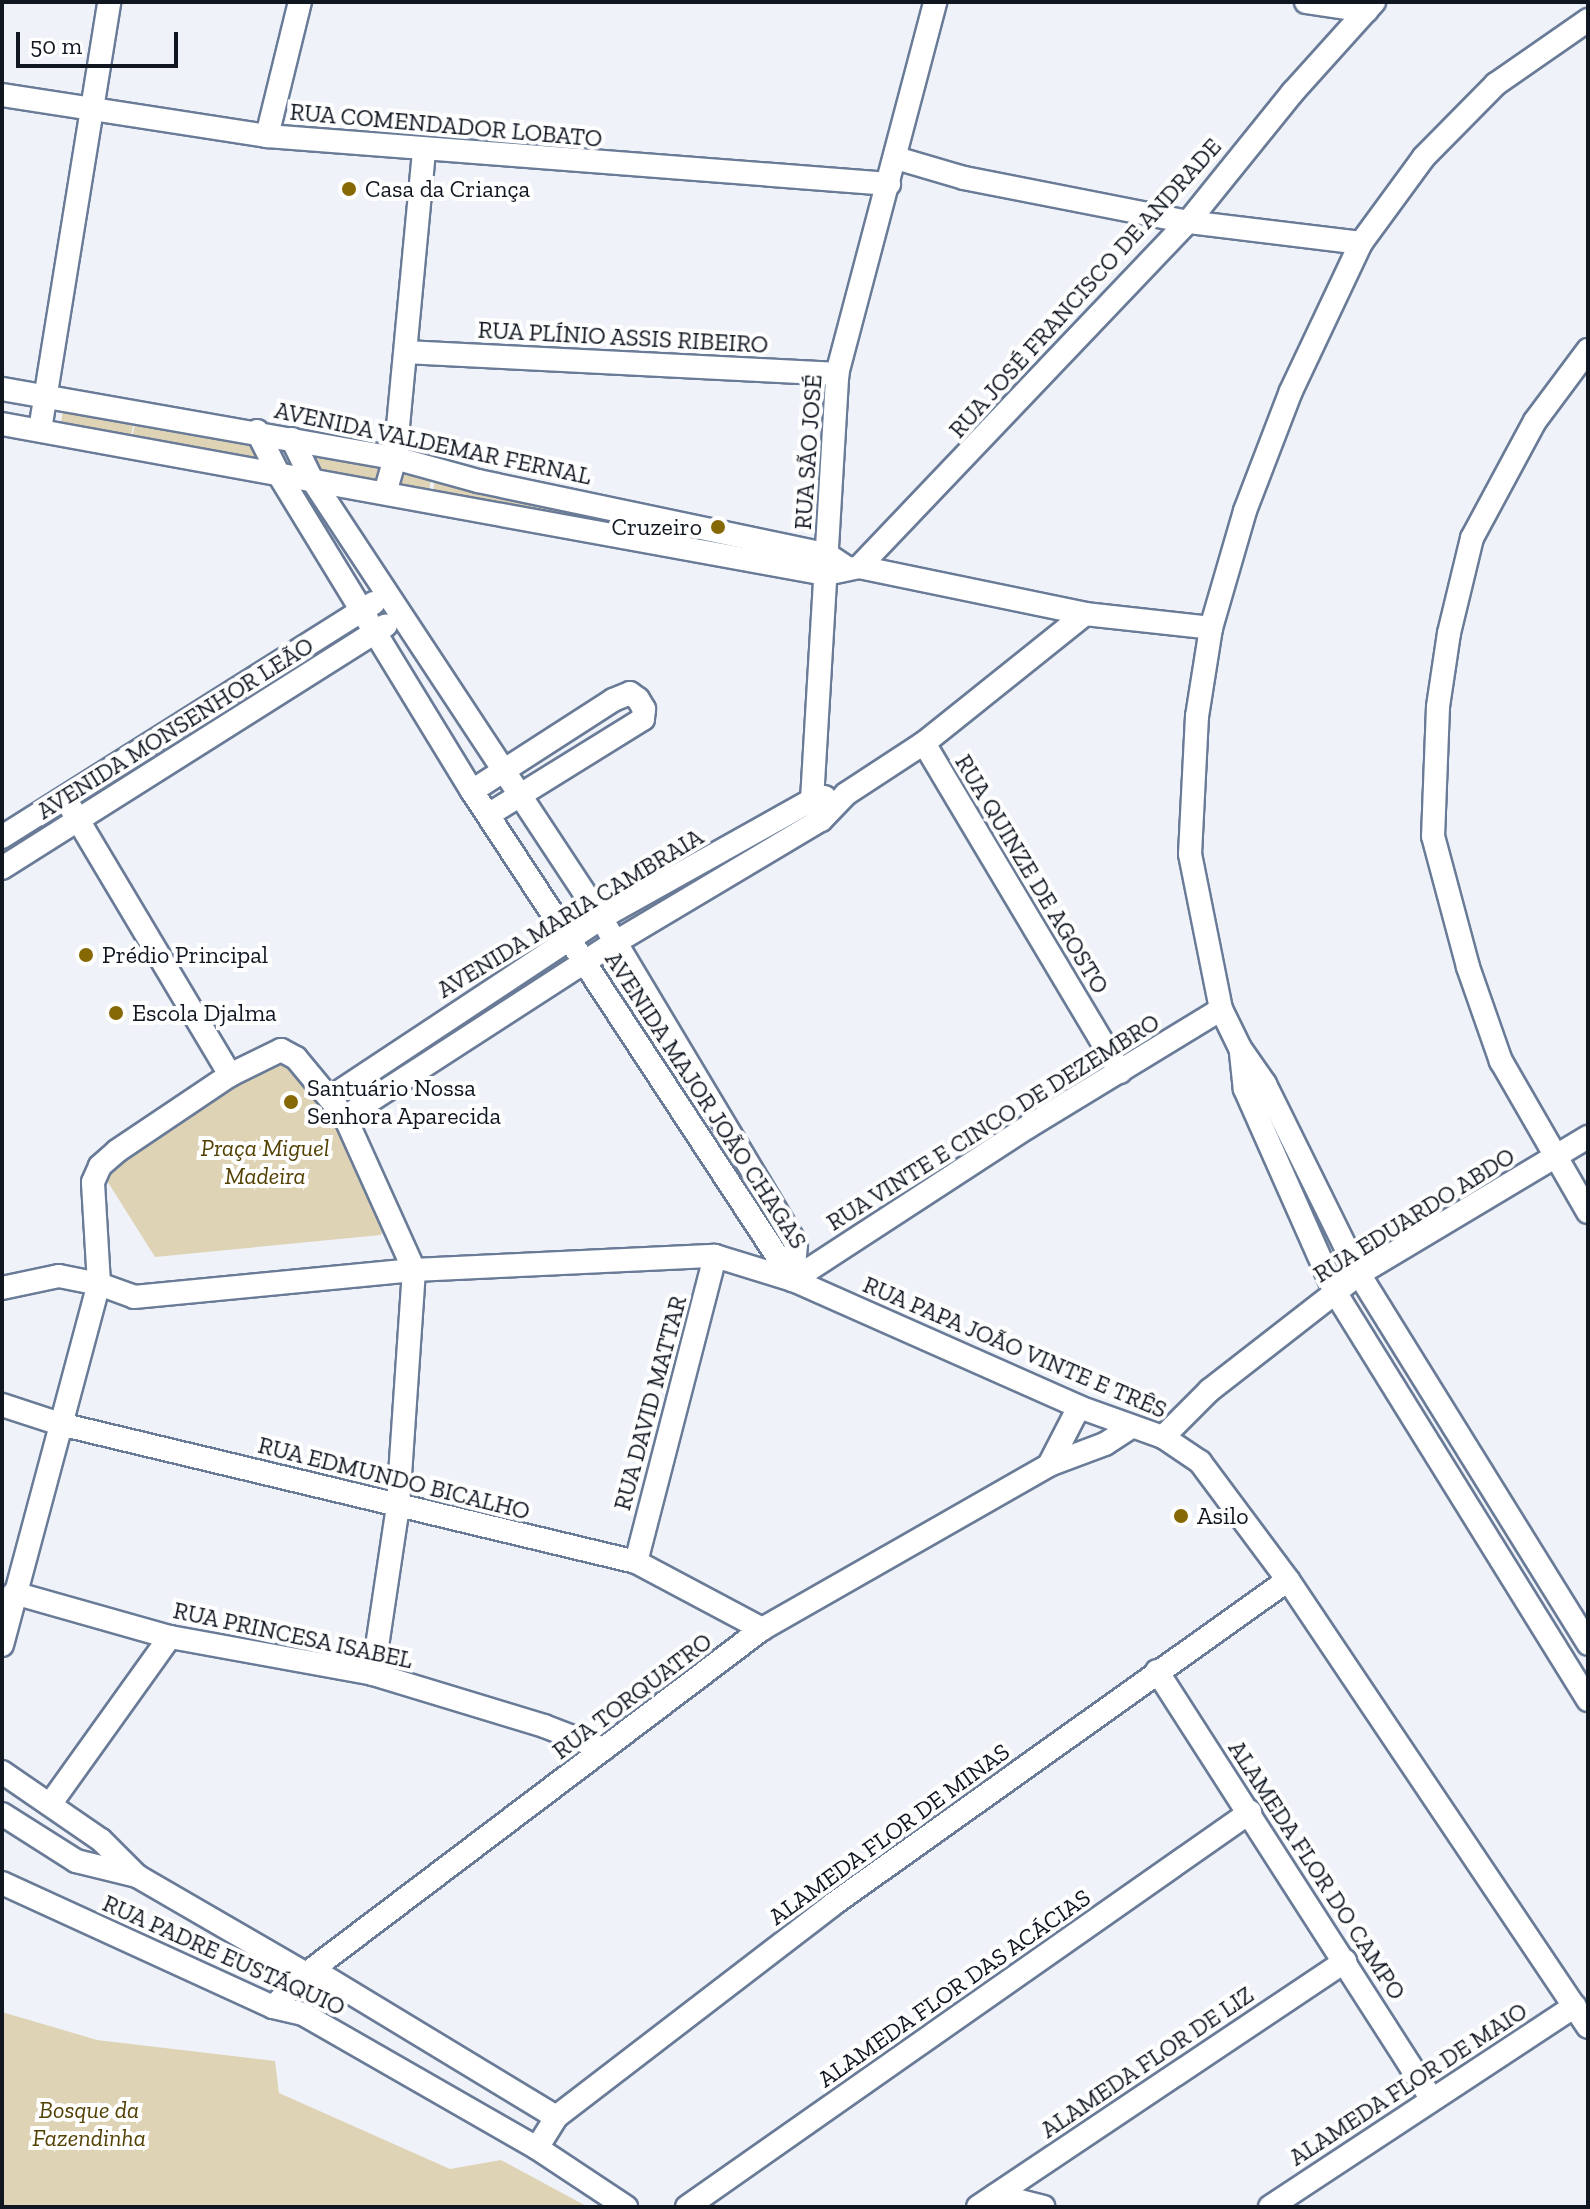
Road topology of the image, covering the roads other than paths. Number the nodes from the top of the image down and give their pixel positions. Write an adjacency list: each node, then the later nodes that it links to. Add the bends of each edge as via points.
1 (109, 2): 8 (street)
2 (300, 2): 9 (street)
3 (935, 2): 11 (street, RUA SÃO JOSÉ)
4 (1306, 2): 5 (street)
5 (1370, 6): 13 (street, RUA JOSÉ FRANCISCO DE ANDRADE)
6 (1588, 20): 14 (street, via 1496,84 1424,157)
7 (2, 95): 8 (street, RUA COMENDADOR LOBATO)
8 (93, 109): 9 (street, RUA COMENDADOR LOBATO); 19 (street)
9 (267, 136): 10 (street, RUA COMENDADOR LOBATO)
10 (424, 150): 12 (street, RUA COMENDADOR LOBATO); 16 (street)
11 (896, 158): 12 (street, RUA SÃO JOSÉ); 13 (street, via 964,178)
12 (889, 184): 17 (street, RUA SÃO JOSÉ)
13 (1188, 222): 14 (street); 32 (street, RUA JOSÉ FRANCISCO DE ANDRADE)
14 (1361, 243): 37 (street, via 1285,406 1245,511)
15 (1588, 350): 70 (street, via 1535,421 1472,538 1449,633 1437,722 1433,836 1468,967 1501,1061)
16 (406, 352): 17 (street, RUA PLÍNIO ASSIS RIBEIRO); 26 (street)
17 (837, 374): 32 (street, RUA SÃO JOSÉ)
18 (2, 389): 19 (street, AVENIDA VALDEMAR FERNAL)
19 (46, 397): 20 (street, AVENIDA VALDEMAR FERNAL); 22 (street)
20 (136, 411): 23 (street, AVENIDA VALDEMAR FERNAL); 25 (street)
21 (2, 424): 22 (street, AVENIDA VALDEMAR FERNAL)
22 (40, 430): 25 (street, AVENIDA VALDEMAR FERNAL)
23 (257, 431): 24 (street, AVENIDA VALDEMAR FERNAL); 27 (street, AVENIDA MAJOR JOÃO CHAGAS)
24 (292, 439): 26 (street, AVENIDA VALDEMAR FERNAL); 28 (street, AVENIDA MAJOR JOÃO CHAGAS)
25 (130, 444): 27 (street, AVENIDA VALDEMAR FERNAL)
26 (395, 458): 29 (street, AVENIDA VALDEMAR FERNAL); 30 (street)
27 (279, 475): 28 (street, AVENIDA VALDEMAR FERNAL); 34 (street, AVENIDA MAJOR JOÃO CHAGAS)
28 (311, 478): 30 (street, AVENIDA VALDEMAR FERNAL); 33 (street, AVENIDA MAJOR JOÃO CHAGAS)
29 (478, 481): 31 (street); 32 (street, AVENIDA VALDEMAR FERNAL)
30 (385, 493): 31 (street, AVENIDA VALDEMAR FERNAL)
31 (469, 510): 32 (street, AVENIDA VALDEMAR FERNAL)
32 (840, 566): 36 (street, AVENIDA VALDEMAR FERNAL); 50 (street, RUA SÃO JOSÉ)
33 (388, 593): 34 (street, AVENIDA MONSENHOR LEÃO); 35 (street, AVENIDA MAJOR JOÃO CHAGAS)
34 (361, 610): 38 (street, AVENIDA MAJOR JOÃO CHAGAS); 39 (street, AVENIDA MONSENHOR LEÃO)
35 (402, 614): 38 (street, AVENIDA MONSENHOR LEÃO); 45 (street, AVENIDA MAJOR JOÃO CHAGAS)
36 (1085, 614): 37 (street, AVENIDA VALDEMAR FERNAL); 43 (street, AVENIDA MARIA CAMBRAIA)
37 (1211, 628): 59 (street, via 1197,716 1190,854)
38 (376, 633): 40 (street, AVENIDA MONSENHOR LEÃO); 47 (street, AVENIDA MAJOR JOÃO CHAGAS)
39 (287, 655): 40 (street); 41 (street, AVENIDA MONSENHOR LEÃO)
40 (304, 677): 42 (street, AVENIDA MONSENHOR LEÃO)
41 (219, 700): 42 (street); 44 (street, AVENIDA MONSENHOR LEÃO)
42 (234, 723): 46 (street, AVENIDA MONSENHOR LEÃO)
43 (924, 743): 50 (street, AVENIDA MARIA CAMBRAIA); 62 (street, RUA QUINZE DE AGOSTO)
44 (137, 750): 46 (street); 49 (street, AVENIDA MONSENHOR LEÃO)
45 (504, 771): 47 (street); 48 (street, AVENIDA MAJOR JOÃO CHAGAS); 48 (street, via 613,700 630,693 638,699 643,719)
46 (153, 772): 52 (street, AVENIDA MONSENHOR LEÃO)
47 (472, 791): 51 (street, AVENIDA MAJOR JOÃO CHAGAS)
48 (520, 795): 51 (street); 55 (street, AVENIDA MAJOR JOÃO CHAGAS)
49 (63, 797): 52 (street); 53 (street, AVENIDA MONSENHOR LEÃO)
50 (816, 810): 55 (street, AVENIDA MARIA CAMBRAIA); 57 (street, AVENIDA MARIA CAMBRAIA)
51 (488, 815): 56 (street, AVENIDA MAJOR JOÃO CHAGAS)
52 (79, 820): 54 (street, AVENIDA MONSENHOR LEÃO); 63 (street)
53 (2, 837)
54 (2, 868)
55 (601, 918): 56 (street, AVENIDA MARIA CAMBRAIA); 57 (street, AVENIDA MAJOR JOÃO CHAGAS)
56 (571, 938): 58 (street, AVENIDA MAJOR JOÃO CHAGAS); 60 (street, AVENIDA MARIA CAMBRAIA)
57 (616, 942): 58 (street, AVENIDA MARIA CAMBRAIA); 65 (street, AVENIDA MAJOR JOÃO CHAGAS)
58 (586, 962): 61 (street, AVENIDA MARIA CAMBRAIA); 66 (street, AVENIDA MAJOR JOÃO CHAGAS)
59 (1221, 1009): 62 (street, RUA VINTE E CINCO DE DEZEMBRO); 69 (street, via 1240,1048 1245,1089)
60 (450, 1016): 61 (street); 64 (street, AVENIDA MARIA CAMBRAIA)
61 (465, 1038): 67 (street, AVENIDA MARIA CAMBRAIA)
62 (1120, 1072): 77 (street, RUA VINTE E CINCO DE DEZEMBRO)
63 (230, 1075): 64 (street, via 281,1050 296,1058); 78 (street, via 100,1166 93,1182)
64 (331, 1097): 67 (street)
65 (708, 1101): 66 (street); 77 (street, AVENIDA MAJOR JOÃO CHAGAS, via 796,1244)
66 (682, 1116): 77 (street, AVENIDA MAJOR JOÃO CHAGAS)
67 (345, 1117): 75 (street)
68 (1588, 1137): 70 (street, RUA EDUARDO ABDO)
69 (1284, 1150): 71 (street); 73 (street)
70 (1554, 1158): 72 (street); 76 (street, RUA EDUARDO ABDO)
71 (1324, 1204): 73 (street); 76 (street)
72 (1588, 1212)
73 (1301, 1217): 80 (street)
74 (715, 1256): 75 (street, RUA PAPA JOÃO VINTE E TRÊS); 77 (street, RUA PAPA JOÃO VINTE E TRÊS); 88 (street, RUA DAVID MATTAR)
75 (414, 1270): 78 (street, via 134,1297); 87 (street)
76 (1359, 1274): 80 (street, RUA EDUARDO ABDO); 93 (street)
77 (793, 1280): 82 (street, RUA PAPA JOÃO VINTE E TRÊS)
78 (99, 1284): 79 (street, via 59,1276); 83 (street)
79 (2, 1288)
80 (1335, 1292): 85 (street, RUA EDUARDO ABDO, via 1210,1390); 97 (street)
81 (2, 1405): 83 (street, RUA EDMUNDO BICALHO)
82 (1079, 1407): 84 (street, RUA PAPA JOÃO VINTE E TRÊS); 86 (street)
83 (60, 1424): 87 (street, RUA EDMUNDO BICALHO); 90 (street)
84 (1131, 1427): 85 (street, RUA PAPA JOÃO VINTE E TRÊS); 86 (street, RUA TORQUATRO, via 1105,1444)
85 (1163, 1437): 89 (street, RUA PAPA JOÃO VINTE E TRÊS, via 1200,1462)
86 (1049, 1465): 91 (street, RUA TORQUATRO)
87 (398, 1506): 88 (street, RUA EDMUNDO BICALHO); 96 (street)
88 (636, 1562): 91 (street, RUA EDMUNDO BICALHO)
89 (1288, 1580): 95 (street, ALAMEDA FLOR DE MINAS); 107 (street, RUA PAPA JOÃO VINTE E TRÊS)
90 (14, 1593): 92 (street, RUA PRINCESA ISABEL); 94 (street)
91 (762, 1629): 98 (street, RUA TORQUATRO)
92 (170, 1637): 96 (street, RUA PRINCESA ISABEL); 100 (street)
93 (1588, 1644)
94 (2, 1645)
95 (1157, 1671): 101 (street, ALAMEDA FLOR DO CAMPO); 112 (street, ALAMEDA FLOR DE MINAS, via 832,1905)
96 (373, 1674): 98 (street, RUA PRINCESA ISABEL)
97 (1588, 1700)
98 (604, 1749): 106 (street, RUA TORQUATRO)
99 (2, 1772): 100 (street)
100 (51, 1803): 103 (street, via 101,1840)
101 (1250, 1812): 105 (street, ALAMEDA FLOR DO CAMPO); 116 (street, ALAMEDA FLOR DAS ACÁCIAS)
102 (2, 1814): 103 (street, via 76,1861)
103 (137, 1876): 106 (street)
104 (2, 1883): 108 (street, RUA PADRE EUSTÁQUIO)
105 (1345, 1961): 111 (street, ALAMEDA FLOR DO CAMPO); 114 (street, ALAMEDA FLOR DE LIZ)
106 (306, 1974): 108 (street, RUA TORQUATRO); 109 (street); 112 (street, via 320,1974)
107 (1575, 2006): 110 (street, RUA PAPA JOÃO VINTE E TRÊS); 111 (street, ALAMEDA FLOR DE MAIO)
108 (273, 2007): 109 (street, RUA PADRE EUSTÁQUIO)
109 (303, 2014): 113 (street, RUA PADRE EUSTÁQUIO)
110 (1588, 2027)
111 (1431, 2098): 118 (street, ALAMEDA FLOR DE MAIO)
112 (556, 2117): 113 (street, ALAMEDA FLOR DE MINAS)
113 (537, 2148): 115 (street, RUA PADRE EUSTÁQUIO)
114 (987, 2201): 117 (street)
115 (626, 2207)
116 (687, 2207)
117 (1044, 2207)
118 (1270, 2207)

